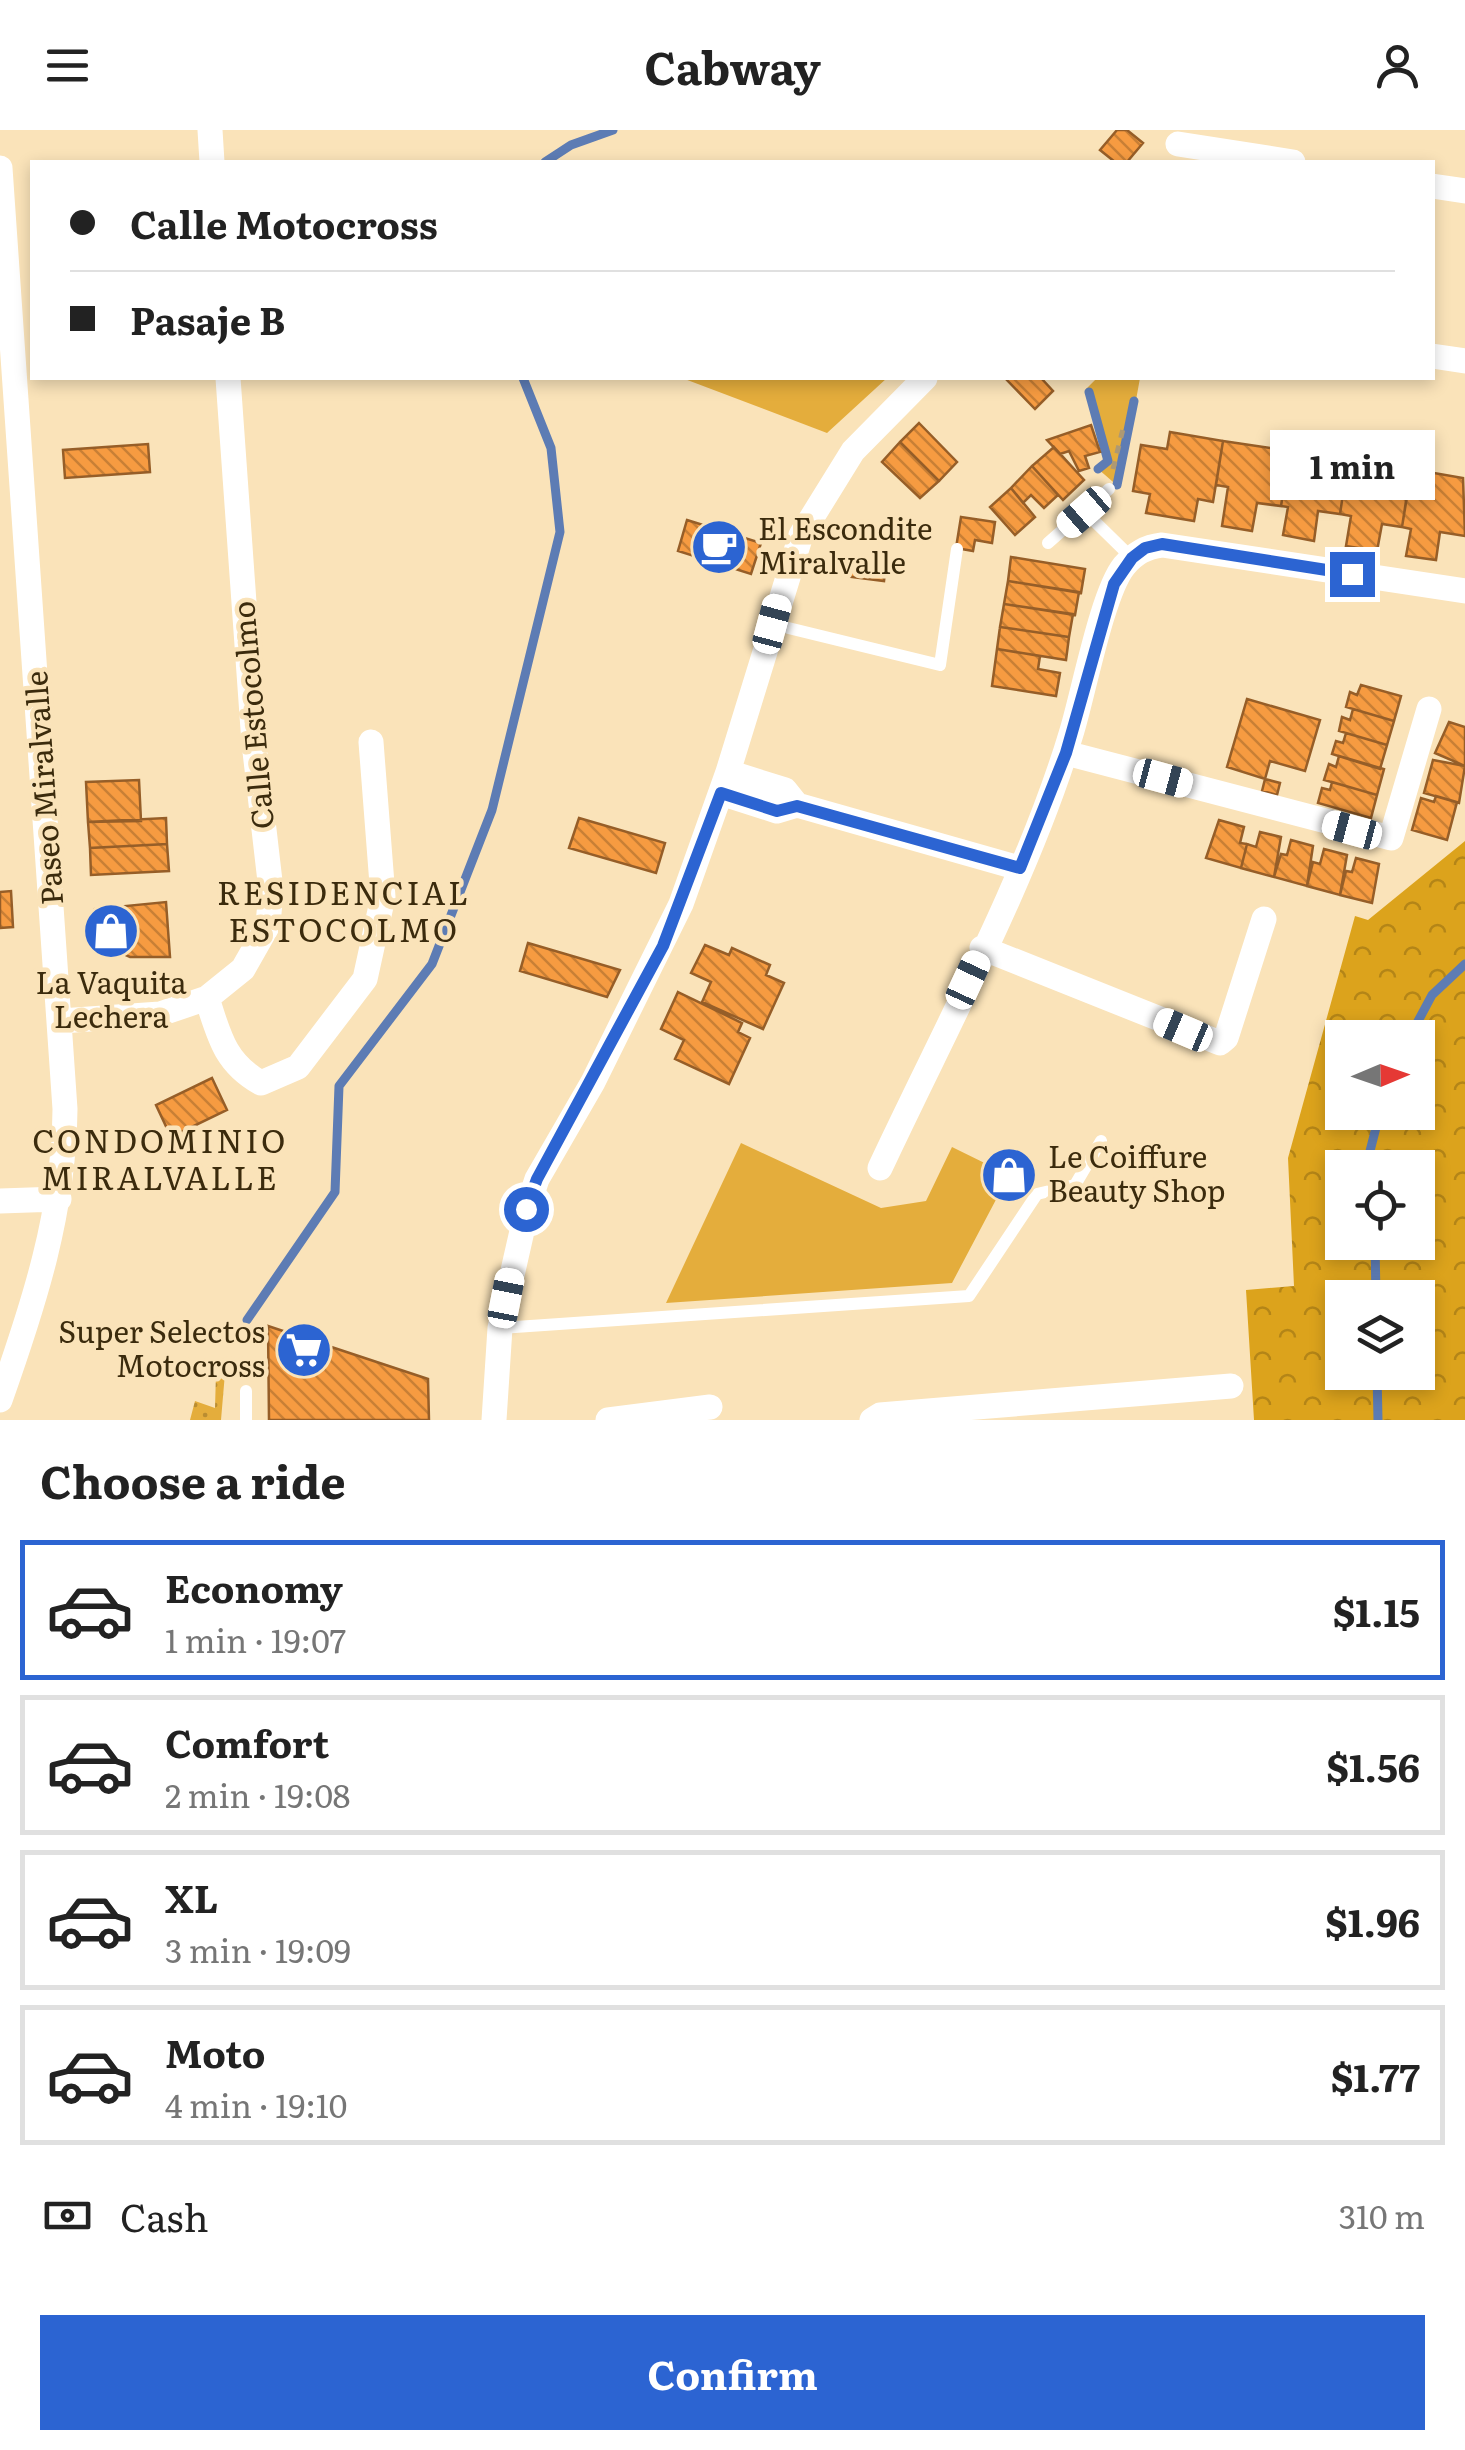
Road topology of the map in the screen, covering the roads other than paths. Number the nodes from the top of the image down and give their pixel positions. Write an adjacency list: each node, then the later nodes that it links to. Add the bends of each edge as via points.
1 (210, 130): 3 (street)
2 (1177, 145): 4 (street)
3 (212, 160)
4 (1279, 160)
5 (0, 168): 27 (street, Paseo Miralvalle)
6 (1435, 186): 7 (street)
7 (1465, 191)
8 (1435, 356): 9 (street)
9 (1465, 361)
10 (228, 380): 26 (street, Calle Estocolmo, via 271,906 253,956)
11 (923, 380): 18 (street, via 876,423 822,498 796,548)
12 (1108, 483): 13 (lane)
13 (1084, 512): 14 (lane); 16 (lane)
14 (1048, 542)
15 (957, 549): 18 (lane, via 940,666)
16 (1132, 558): 17 (street, via 1162,544); 21 (street, via 1114,584)
17 (1465, 591)
18 (772, 624): 22 (street)
19 (1430, 709): 21 (street, via 1391,838)
20 (371, 742): 26 (street, via 383,897 365,979 298,1067 261,1083 238,1070 222,1048)
21 (1066, 753): 23 (street)
22 (724, 783): 23 (street, via 777,811 797,806); 32 (street, via 663,946 537,1179)
23 (1020, 868): 25 (street)
24 (1264, 918): 25 (street, via 1220,1043)
25 (982, 948): 29 (street)
26 (207, 998): 27 (street, Calle Estocolmo, via 160,1014)
27 (61, 1020): 30 (street, Paseo Miralvalle)
28 (1102, 1141): 32 (lane, via 1075,1185 1037,1194 969,1296)
29 (880, 1168)
30 (59, 1199): 31 (street); 35 (street, Paseo Miralvalle, via 48,1260)
31 (0, 1201)
32 (500, 1328): 39 (street)
33 (1231, 1386): 37 (street)
34 (246, 1391): 38 (lane)
35 (0, 1400)
36 (710, 1407): 40 (street)
37 (986, 1413): 41 (street)
38 (246, 1420)
39 (494, 1420)
40 (608, 1420)
41 (872, 1420)

